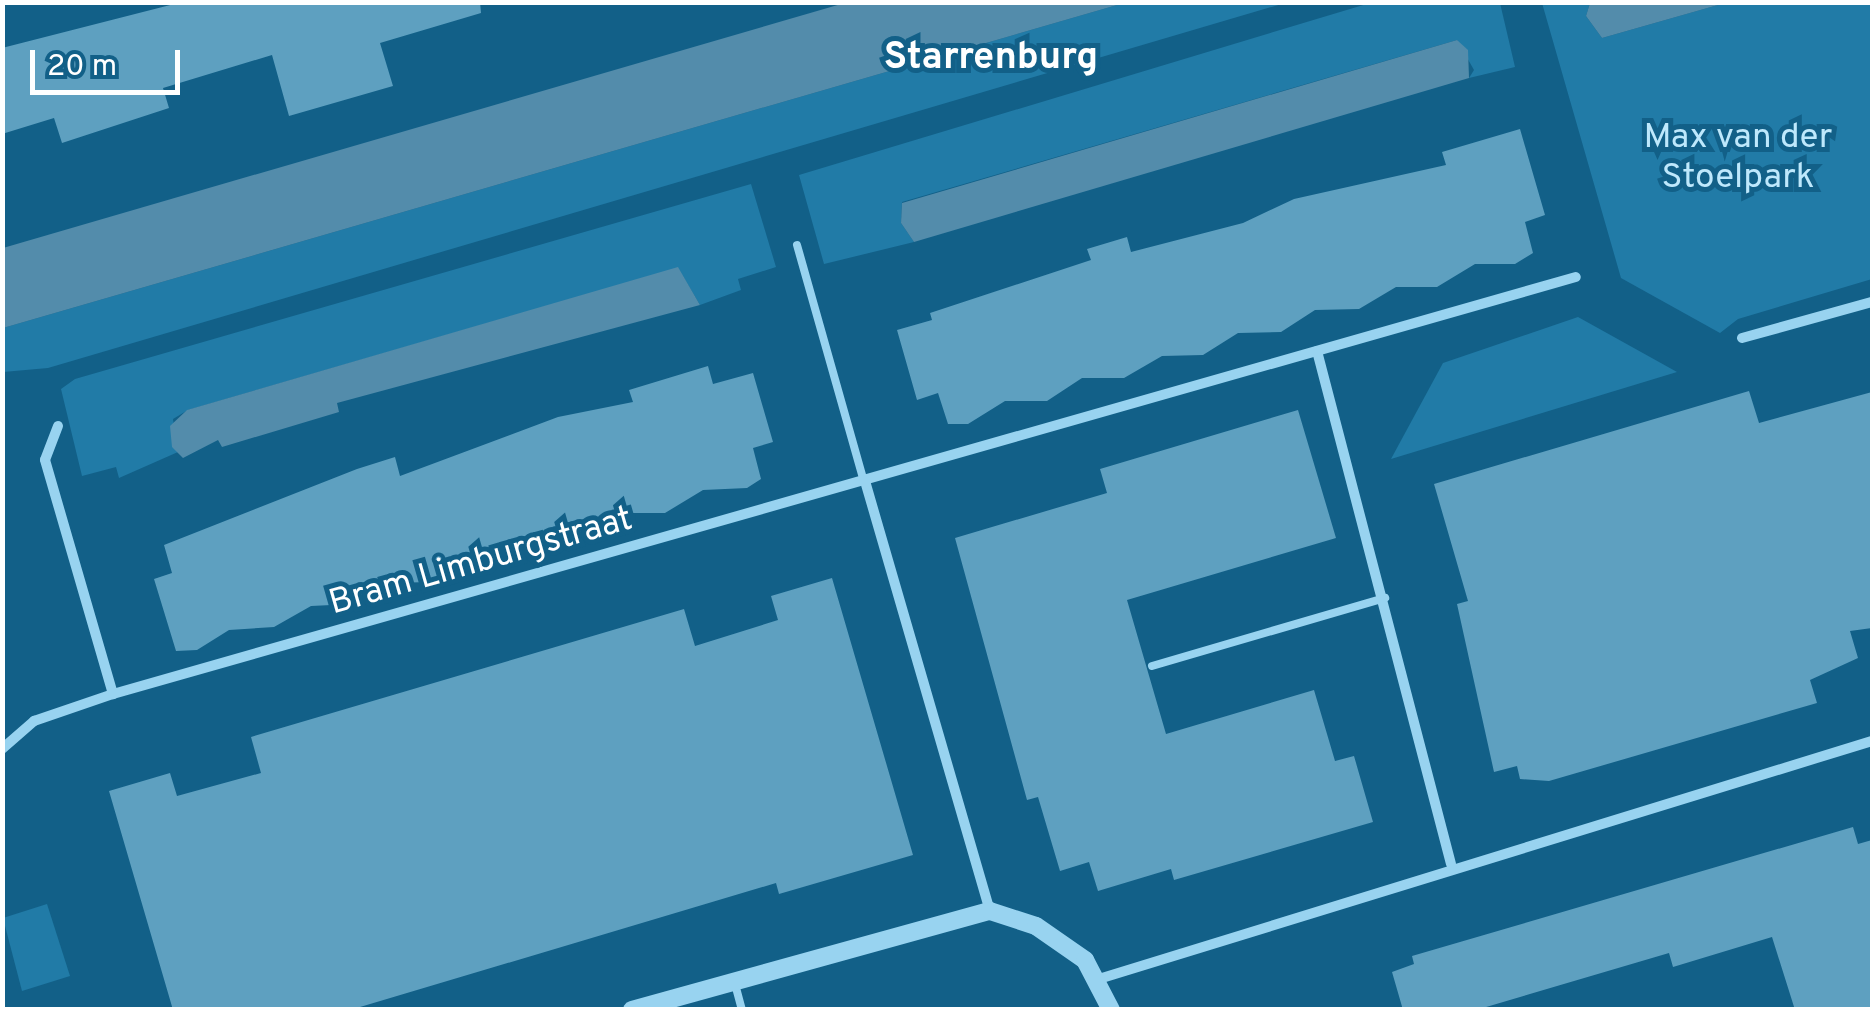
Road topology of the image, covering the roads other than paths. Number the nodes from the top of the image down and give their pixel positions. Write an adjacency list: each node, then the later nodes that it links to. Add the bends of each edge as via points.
1 (797, 245): 7 (lane)
2 (1576, 277): 5 (street, Bram Limburgstraat)
3 (1872, 302): 4 (street)
4 (1742, 338)
5 (1317, 351): 7 (street, Bram Limburgstraat); 8 (street)
6 (58, 426): 10 (street, via 45,460)
7 (864, 481): 10 (street, Bram Limburgstraat); 14 (street)
8 (1386, 598): 9 (lane); 13 (street, via 1392,657)
9 (1152, 666)
10 (113, 694): 12 (street, Bram Limburgstraat, via 34,721)
11 (1872, 741): 13 (street)
12 (2, 749)
13 (1451, 864): 15 (street)
14 (990, 911): 15 (street, via 1036,926); 16 (street)
15 (1102, 978): 19 (street)
16 (733, 980): 17 (street); 18 (lane)
17 (632, 1010)
18 (742, 1010)
19 (1111, 1010)

